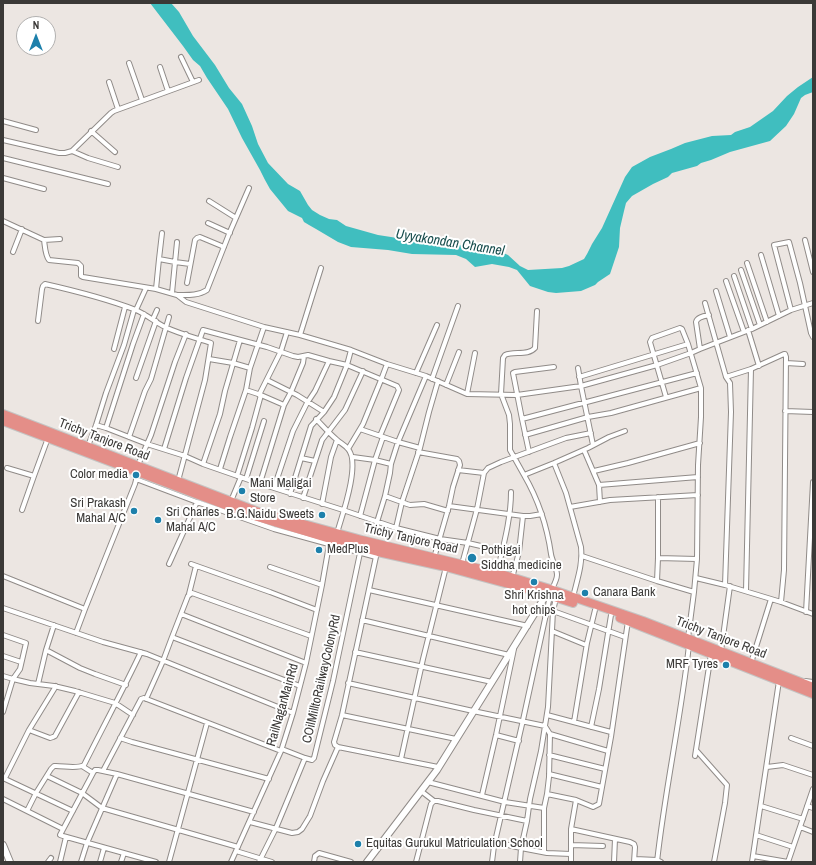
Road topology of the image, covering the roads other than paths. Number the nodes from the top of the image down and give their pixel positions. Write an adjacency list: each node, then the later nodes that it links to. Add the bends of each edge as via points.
1 (181, 57): 6 (street)
2 (129, 63): 8 (street)
3 (160, 67): 7 (street)
4 (199, 80): 6 (street)
5 (109, 82): 9 (street)
6 (193, 82): 7 (street)
7 (168, 91): 8 (street)
8 (142, 100): 9 (street)
9 (118, 109): 12 (street)
10 (3, 121): 11 (street)
11 (36, 130)
12 (92, 131): 14 (street); 15 (street)
13 (3, 140): 14 (street, via 60,153)
14 (72, 151): 17 (street)
15 (115, 152)
16 (3, 158): 19 (street)
17 (118, 167)
18 (3, 178): 21 (street)
19 (108, 184)
20 (249, 188): 23 (street)
21 (44, 189)
22 (208, 201): 23 (street)
23 (236, 218): 28 (street)
24 (3, 221): 26 (street)
25 (208, 223): 28 (street)
26 (22, 229): 30 (street); 34 (street)
27 (162, 233): 37 (street)
28 (230, 233): 33 (street)
29 (60, 239): 30 (street)
30 (44, 240): 47 (street, via 49,260 78,263 83,277)
31 (805, 240): 35 (street)
32 (177, 242): 38 (street)
33 (224, 247): 40 (street, via 197,238); 51 (street, via 205,292 195,295)
34 (13, 252)
35 (811, 254): 43 (street)
36 (761, 255): 64 (street)
37 (159, 259): 38 (street); 48 (street)
38 (175, 262): 40 (street); 50 (street)
39 (747, 263): 67 (street)
40 (190, 264): 46 (street)
41 (321, 268): 75 (street)
42 (741, 270): 69 (street)
43 (813, 272)
44 (734, 276): 72 (street)
45 (726, 281): 72 (street)
46 (186, 283)
47 (146, 288): 48 (street); 57 (street)
48 (156, 289): 50 (street)
49 (716, 291): 76 (street)
50 (172, 293): 51 (street)
51 (177, 294): 71 (street, via 186,302)
52 (705, 303): 62 (street)
53 (813, 303): 54 (street)
54 (805, 305): 59 (street); 59 (street, via 788,242 774,245); 77 (street)
55 (125, 306): 57 (street); 66 (street, via 45,284 42,289); 83 (street)
56 (458, 306): 112 (street)
57 (135, 310): 61 (street); 139 (street)
58 (157, 310): 65 (street)
59 (791, 310): 64 (street)
60 (537, 311): 123 (street, via 535,348 529,353 505,355)
61 (144, 314): 65 (street); 140 (street)
62 (708, 315): 80 (street); 84 (street, via 696,322)
63 (169, 316): 70 (street)
64 (779, 316): 67 (street)
65 (154, 320): 70 (street); 111 (street)
66 (38, 321)
67 (767, 322): 69 (street)
68 (437, 325): 106 (street)
69 (760, 325): 72 (street)
70 (166, 327): 74 (street); 146 (street, via 151,379)
71 (264, 327): 73 (street); 82 (street)
72 (748, 330): 76 (street); 100 (street)
73 (287, 332): 75 (street); 86 (street)
74 (186, 334): 78 (street); 152 (street)
75 (300, 335): 85 (street)
76 (730, 337): 80 (street)
77 (813, 337)
78 (200, 340): 79 (street, via 203,330); 92 (street, via 211,343); 155 (street)
79 (240, 340): 82 (street); 94 (street)
80 (716, 342): 84 (street); 110 (street)
81 (688, 344): 89 (street); 90 (street); 90 (street, via 682,329 678,329 650,340)
82 (258, 345): 86 (street); 102 (street)
83 (114, 348)
84 (700, 348): 89 (street)
85 (351, 350): 96 (street); 98 (street)
86 (281, 351): 91 (street, via 298,357); 113 (street)
87 (459, 352): 117 (street)
88 (475, 352): 122 (street)
89 (691, 353): 99 (street); 107 (street)
90 (654, 355): 99 (street); 109 (street)
91 (304, 356): 93 (street); 121 (street)
92 (208, 359): 94 (street); 160 (street, via 206,380)
93 (329, 361): 98 (street); 127 (street)
94 (234, 363): 102 (street); 167 (street)
95 (786, 363): 97 (street); 100 (street, via 784,354); 130 (street)
96 (387, 364): 106 (street); 114 (street)
97 (803, 364)
98 (347, 365): 105 (street); 131 (street, via 334,397)
99 (657, 365): 116 (street); 118 (street)
100 (759, 366): 104 (street)
101 (554, 367): 125 (street, via 513,373)
102 (250, 368): 120 (street)
103 (578, 368): 109 (street)
104 (752, 369): 110 (street); 233 (street)
105 (363, 371): 114 (street); 142 (street, via 345,410)
106 (416, 373): 108 (street)
107 (697, 373): 116 (street); 119 (street)
108 (426, 376): 112 (street); 150 (street)
109 (579, 377): 118 (street)
110 (726, 377): 231 (street, via 730,383 731,412)
111 (136, 378)
112 (432, 379): 115 (street)
113 (267, 380): 121 (street); 124 (street)
114 (382, 380): 141 (street); 147 (street, via 397,386 399,390)
115 (438, 381): 117 (street); 157 (street)
116 (662, 383): 126 (street); 128 (street)
117 (446, 385): 122 (street)
118 (581, 386): 125 (street); 128 (street)
119 (701, 388): 126 (street); 151 (street)
120 (246, 390): 124 (street); 170 (street)
121 (291, 392): 127 (street); 129 (street)
122 (467, 394): 123 (street)
123 (501, 394): 125 (street); 163 (street, via 509,415 510,450)
124 (260, 395): 129 (street); 177 (street)
125 (517, 395): 136 (street)
126 (666, 398): 134 (street)
127 (308, 402): 131 (street); 184 (street, via 293,431)
128 (584, 403): 134 (street); 136 (street)
129 (284, 405): 182 (street)
130 (785, 411): 132 (street); 239 (street, via 784,570)
131 (324, 412): 135 (street)
132 (813, 412)
133 (3, 414): 154 (highway, Trichy Tanjore Road)
134 (588, 417): 144 (street); 145 (street)
135 (316, 419): 142 (street); 162 (street, via 311,426)
136 (522, 419): 145 (street)
137 (3, 421): 148 (highway, Trichy Tanjore Road)
138 (264, 421): 179 (street)
139 (96, 425): 140 (street); 154 (street)
140 (106, 428): 146 (street)
141 (360, 429): 147 (street); 156 (street)
142 (328, 431): 149 (street); 165 (street, via 322,440)
143 (625, 431): 153 (street)
144 (591, 433): 153 (street); 159 (street, via 566,438)
145 (525, 435): 159 (street)
146 (129, 437): 152 (street)
147 (382, 437): 150 (street); 164 (street)
148 (48, 438): 173 (highway, Trichy Tanjore Road); 176 (street)
149 (337, 440): 156 (street); 195 (street)
150 (398, 442): 157 (street); 168 (street)
151 (700, 443): 172 (street); 178 (street)
152 (147, 444): 155 (street); 173 (street)
153 (593, 445): 158 (street)
154 (88, 447): 173 (highway, Trichy Tanjore Road)
155 (164, 449): 160 (street)
156 (348, 449): 161 (street)
157 (419, 450): 171 (street, via 456,459 460,465); 193 (street)
158 (584, 450): 166 (street); 172 (street)
159 (529, 452): 163 (street)
160 (185, 456): 167 (street); 180 (street)
161 (353, 457): 164 (street); 200 (street, via 351,484)
162 (301, 458): 165 (street); 186 (street)
163 (514, 458): 174 (street, via 488,468); 175 (street)
164 (375, 460): 168 (street); 204 (street)
165 (315, 462): 190 (street)
166 (554, 463): 175 (street); 197 (street)
167 (203, 464): 170 (street)
168 (391, 464): 188 (street)
169 (7, 468): 176 (street)
170 (220, 470): 177 (street)
171 (458, 470): 174 (street); 196 (street)
172 (594, 471): 183 (street)
173 (137, 472): 180 (highway, Trichy Tanjore Road); 192 (street); 214 (highway, Trichy Tanjore Road, via 254,516); 242 (street)
174 (484, 474): 198 (street)
175 (524, 475): 203 (street)
176 (34, 476): 199 (street)
177 (239, 477): 179 (street); 191 (street)
178 (698, 477): 183 (street); 187 (street)
179 (246, 479): 182 (street)
180 (178, 481): 191 (highway, Trichy Tanjore Road)
181 (813, 482): 246 (street)
182 (260, 483): 184 (street)
183 (599, 485): 194 (street)
184 (274, 488): 186 (street)
185 (511, 492): 202 (street)
186 (290, 494): 190 (street)
187 (698, 495): 189 (street); 218 (street)
188 (385, 496): 193 (street); 206 (street)
189 (658, 497): 194 (street); 217 (street)
190 (303, 498): 195 (street)
191 (231, 501): 208 (highway, Trichy Tanjore Road, via 256,511)
192 (197, 502): 211 (street, via 274,530); 219 (street)
193 (402, 502): 201 (street, via 424,504); 207 (street)
194 (600, 502): 197 (street)
195 (322, 504): 200 (street)
196 (450, 506): 198 (street); 201 (street)
197 (570, 507): 215 (street)
198 (477, 509): 202 (street); 210 (street)
199 (22, 510)
200 (343, 510): 204 (street); 208 (street)
201 (448, 511): 209 (street)
202 (509, 514): 205 (street); 212 (street)
203 (542, 514): 205 (street); 235 (street, via 557,576)
204 (360, 516): 206 (street)
205 (524, 516): 227 (street)
206 (377, 522): 207 (street)
207 (396, 528): 209 (street)
208 (337, 534): 216 (highway, Trichy Tanjore Road)
209 (440, 539): 210 (street); 216 (street)
210 (468, 543): 212 (street); 221 (street)
211 (329, 545): 213 (street); 230 (street, RailNagarMainRd)
212 (502, 551): 225 (street)
213 (360, 553): 214 (street); 323 (street, COilMilltoRailwayColonyRd, via 314,758)
214 (377, 555): 224 (highway, Trichy Tanjore Road); 232 (street)
215 (582, 556): 229 (street); 237 (street)
216 (434, 558): 221 (highway, Trichy Tanjore Road)
217 (658, 558): 218 (street); 229 (street)
218 (697, 559): 228 (street)
219 (169, 564)
220 (191, 564): 222 (street)
221 (462, 564): 225 (highway, Trichy Tanjore Road)
222 (196, 566): 236 (street); 243 (street)
223 (270, 567): 230 (street)
224 (446, 567): 235 (highway, Trichy Tanjore Road); 240 (street)
225 (497, 573): 227 (highway, Trichy Tanjore Road)
226 (3, 576): 242 (street)
227 (512, 578): 235 (highway, Trichy Tanjore Road)
228 (696, 578): 231 (street); 234 (street)
229 (657, 581): 234 (street)
230 (322, 585): 243 (street, RailNagarMainRd)
231 (728, 586): 233 (street); 267 (street)
232 (369, 590): 240 (street); 250 (street)
233 (746, 591): 238 (street)
234 (694, 592): 263 (street)
235 (551, 593): 237 (highway, Trichy Tanjore Road); 244 (highway, Trichy Tanjore Road); 245 (street); 254 (street); 302 (street)
236 (190, 594): 247 (street); 259 (street, via 194,593)
237 (573, 597): 263 (highway, Trichy Tanjore Road, via 643,621)
238 (771, 600): 239 (street); 276 (street)
239 (781, 602): 246 (street)
240 (436, 605): 254 (street); 260 (street)
241 (3, 608): 253 (street)
242 (85, 609): 257 (street)
243 (317, 610): 259 (street, RailNagarMainRd)
244 (595, 610): 249 (highway, Trichy Tanjore Road); 252 (street)
245 (553, 611): 252 (street); 256 (street)
246 (806, 612): 248 (street)
247 (181, 614): 261 (street); 275 (street)
248 (813, 614)
249 (611, 615): 251 (highway, Trichy Tanjore Road); 255 (street)
250 (362, 620): 260 (street); 269 (street)
251 (628, 621): 262 (street); 263 (highway, Trichy Tanjore Road)
252 (591, 624): 255 (street); 265 (street)
253 (54, 625): 257 (street); 266 (street)
254 (528, 626): 264 (street)
255 (608, 630): 262 (street); 306 (street)
256 (552, 631): 265 (street); 300 (street)
257 (76, 633): 268 (street)
258 (3, 635): 274 (street, via 26,643)
259 (312, 636): 275 (street, RailNagarMainRd)
260 (429, 636): 271 (street); 277 (street)
261 (172, 637): 273 (street); 288 (street)
262 (626, 637): 309 (street)
263 (689, 642): 267 (highway, Trichy Tanjore Road); 270 (highway, Trichy Tanjore Road); 389 (street)
264 (515, 645): 271 (street); 301 (street)
265 (586, 645): 303 (street)
266 (46, 650): 285 (street); 286 (street, via 85,670)
267 (720, 651): 276 (highway, Trichy Tanjore Road)
268 (141, 652): 273 (street); 286 (street)
269 (355, 652): 277 (street); 284 (street)
270 (711, 654): 281 (highway, Trichy Tanjore Road); 319 (street)
271 (509, 655): 282 (street)
272 (3, 656): 274 (street)
273 (163, 661): 293 (street); 297 (street)
274 (21, 662): 279 (street, via 20,669)
275 (306, 662): 288 (street, RailNagarMainRd)
276 (751, 663): 280 (highway, Trichy Tanjore Road)
277 (421, 666): 282 (street); 292 (street)
278 (3, 676): 279 (street)
279 (13, 679): 285 (street); 296 (street)
280 (793, 679): 283 (street); 289 (highway, Trichy Tanjore Road)
281 (780, 681): 291 (highway, Trichy Tanjore Road); 328 (street)
282 (492, 682): 295 (street)
283 (813, 682)
284 (348, 683): 292 (street); 299 (street)
285 (38, 684): 287 (street)
286 (126, 685): 294 (street)
287 (56, 686): 290 (street); 308 (street)
288 (300, 686): 297 (street, RailNagarMainRd)
289 (813, 687)
290 (79, 692): 294 (street); 308 (street, via 55,736 50,738)
291 (813, 694)
292 (414, 698): 295 (street); 307 (street)
293 (146, 699): 298 (street, via 141,700); 304 (street)
294 (115, 703): 298 (street); 326 (street)
295 (474, 711): 301 (street); 314 (street)
296 (3, 712)
297 (293, 713): 318 (street, RailNagarMainRd)
298 (133, 715): 312 (street)
299 (342, 715): 307 (street); 317 (street, via 334,742)
300 (547, 715): 303 (street); 305 (street)
301 (500, 716): 302 (street); 311 (street)
302 (523, 720): 305 (street); 315 (street)
303 (574, 722): 306 (street)
304 (207, 723): 318 (street); 324 (street)
305 (545, 726): 310 (street); 351 (street)
306 (591, 727): 309 (street)
307 (407, 729): 314 (street); 325 (street)
308 (29, 730): 336 (street)
309 (612, 732): 320 (street)
310 (550, 734): 320 (street); 321 (street)
311 (496, 735): 315 (street); 346 (street)
312 (120, 738): 324 (street); 330 (street)
313 (790, 738): 316 (street)
314 (456, 739): 327 (street)
315 (519, 741): 350 (street)
316 (813, 746)
317 (338, 747): 325 (street); 364 (street, via 310,816 302,829 292,833)
318 (281, 750): 323 (street); 337 (street, RailNagarMainRd)
319 (696, 750): 322 (street); 407 (street, via 727,785)
320 (608, 751): 329 (street)
321 (549, 755): 329 (street); 333 (street)
322 (695, 756)
323 (306, 758): 364 (street, COilMilltoRailwayColonyRd)
324 (197, 759): 337 (street); 344 (street)
325 (401, 759): 327 (street)
326 (82, 766): 331 (street); 335 (street, via 54,766)
327 (438, 767): 338 (street)
328 (767, 767): 334 (street, via 783,765); 352 (street)
329 (605, 769): 339 (street)
330 (103, 771): 331 (street, via 95,770); 332 (street)
331 (93, 773): 343 (street)
332 (117, 774): 344 (street); 354 (street)
333 (549, 774): 339 (street); 345 (street)
334 (813, 775)
335 (46, 776): 342 (street); 343 (street)
336 (4, 778): 342 (street)
337 (268, 779): 359 (street, RailNagarMainRd)
338 (428, 782): 341 (street); 346 (street)
339 (602, 787): 348 (street, via 600,801 596,806)
340 (813, 789): 353 (street)
341 (420, 791): 349 (street); 401 (street)
342 (36, 793): 357 (street); 358 (street)
343 (82, 793): 354 (street); 358 (street)
344 (187, 794): 359 (street); 368 (street)
345 (547, 794): 348 (street); 355 (street)
346 (482, 795): 350 (street)
347 (3, 799): 357 (street)
348 (576, 800): 367 (street)
349 (434, 801): 360 (street); 402 (street, via 431,804)
350 (505, 802): 351 (street); 360 (street)
351 (529, 806): 355 (street); 362 (street)
352 (761, 806): 361 (street); 370 (street)
353 (807, 806): 356 (street); 361 (street)
354 (102, 808): 368 (street); 374 (street)
355 (544, 808): 382 (street)
356 (813, 808)
357 (27, 810): 366 (street)
358 (73, 811): 366 (street)
359 (254, 812): 363 (street, RailNagarMainRd)
360 (501, 816): 362 (street); 373 (street)
361 (803, 819): 365 (street)
362 (527, 821): 380 (street)
363 (250, 822): 364 (street); 381 (street, RailNagarMainRd)
364 (276, 828): 387 (street, COilMilltoRailwayColonyRd)
365 (800, 828): 369 (street); 378 (street)
366 (63, 829): 371 (street, via 60,835)
367 (571, 829): 372 (street); 376 (street)
368 (178, 830): 381 (street); 396 (street)
369 (813, 832)
370 (756, 835): 378 (street); 385 (street)
371 (66, 837): 374 (street); 391 (street)
372 (616, 839): 388 (street, via 634,844); 406 (street)
373 (495, 842): 380 (street); 403 (street)
374 (87, 843): 379 (street); 392 (street)
375 (3, 845): 390 (street)
376 (571, 845): 377 (street); 384 (street)
377 (603, 846)
378 (793, 847): 409 (street)
379 (104, 848): 383 (street); 393 (street)
380 (521, 848): 382 (street); 404 (street)
381 (237, 849): 387 (street); 397 (street, RailNagarMainRd)
382 (544, 852): 384 (street)
383 (124, 853): 386 (street); 394 (street)
384 (571, 854): 405 (street)
385 (753, 856): 408 (street); 409 (street)
386 (141, 860): 395 (street)
387 (260, 860): 398 (street)
388 (634, 861): 389 (street)
389 (658, 861)
390 (10, 862)
391 (60, 862)
392 (81, 862)
393 (100, 862)
394 (121, 862)
395 (156, 862)
396 (168, 862)
397 (231, 862)
398 (272, 862)
399 (314, 862): 400 (street, via 315,856 319,853)
400 (351, 862)
401 (367, 862)
402 (416, 862)
403 (492, 862)
404 (520, 862)
405 (571, 862)
406 (614, 862)
407 (714, 862)
408 (752, 862)
409 (788, 862)

